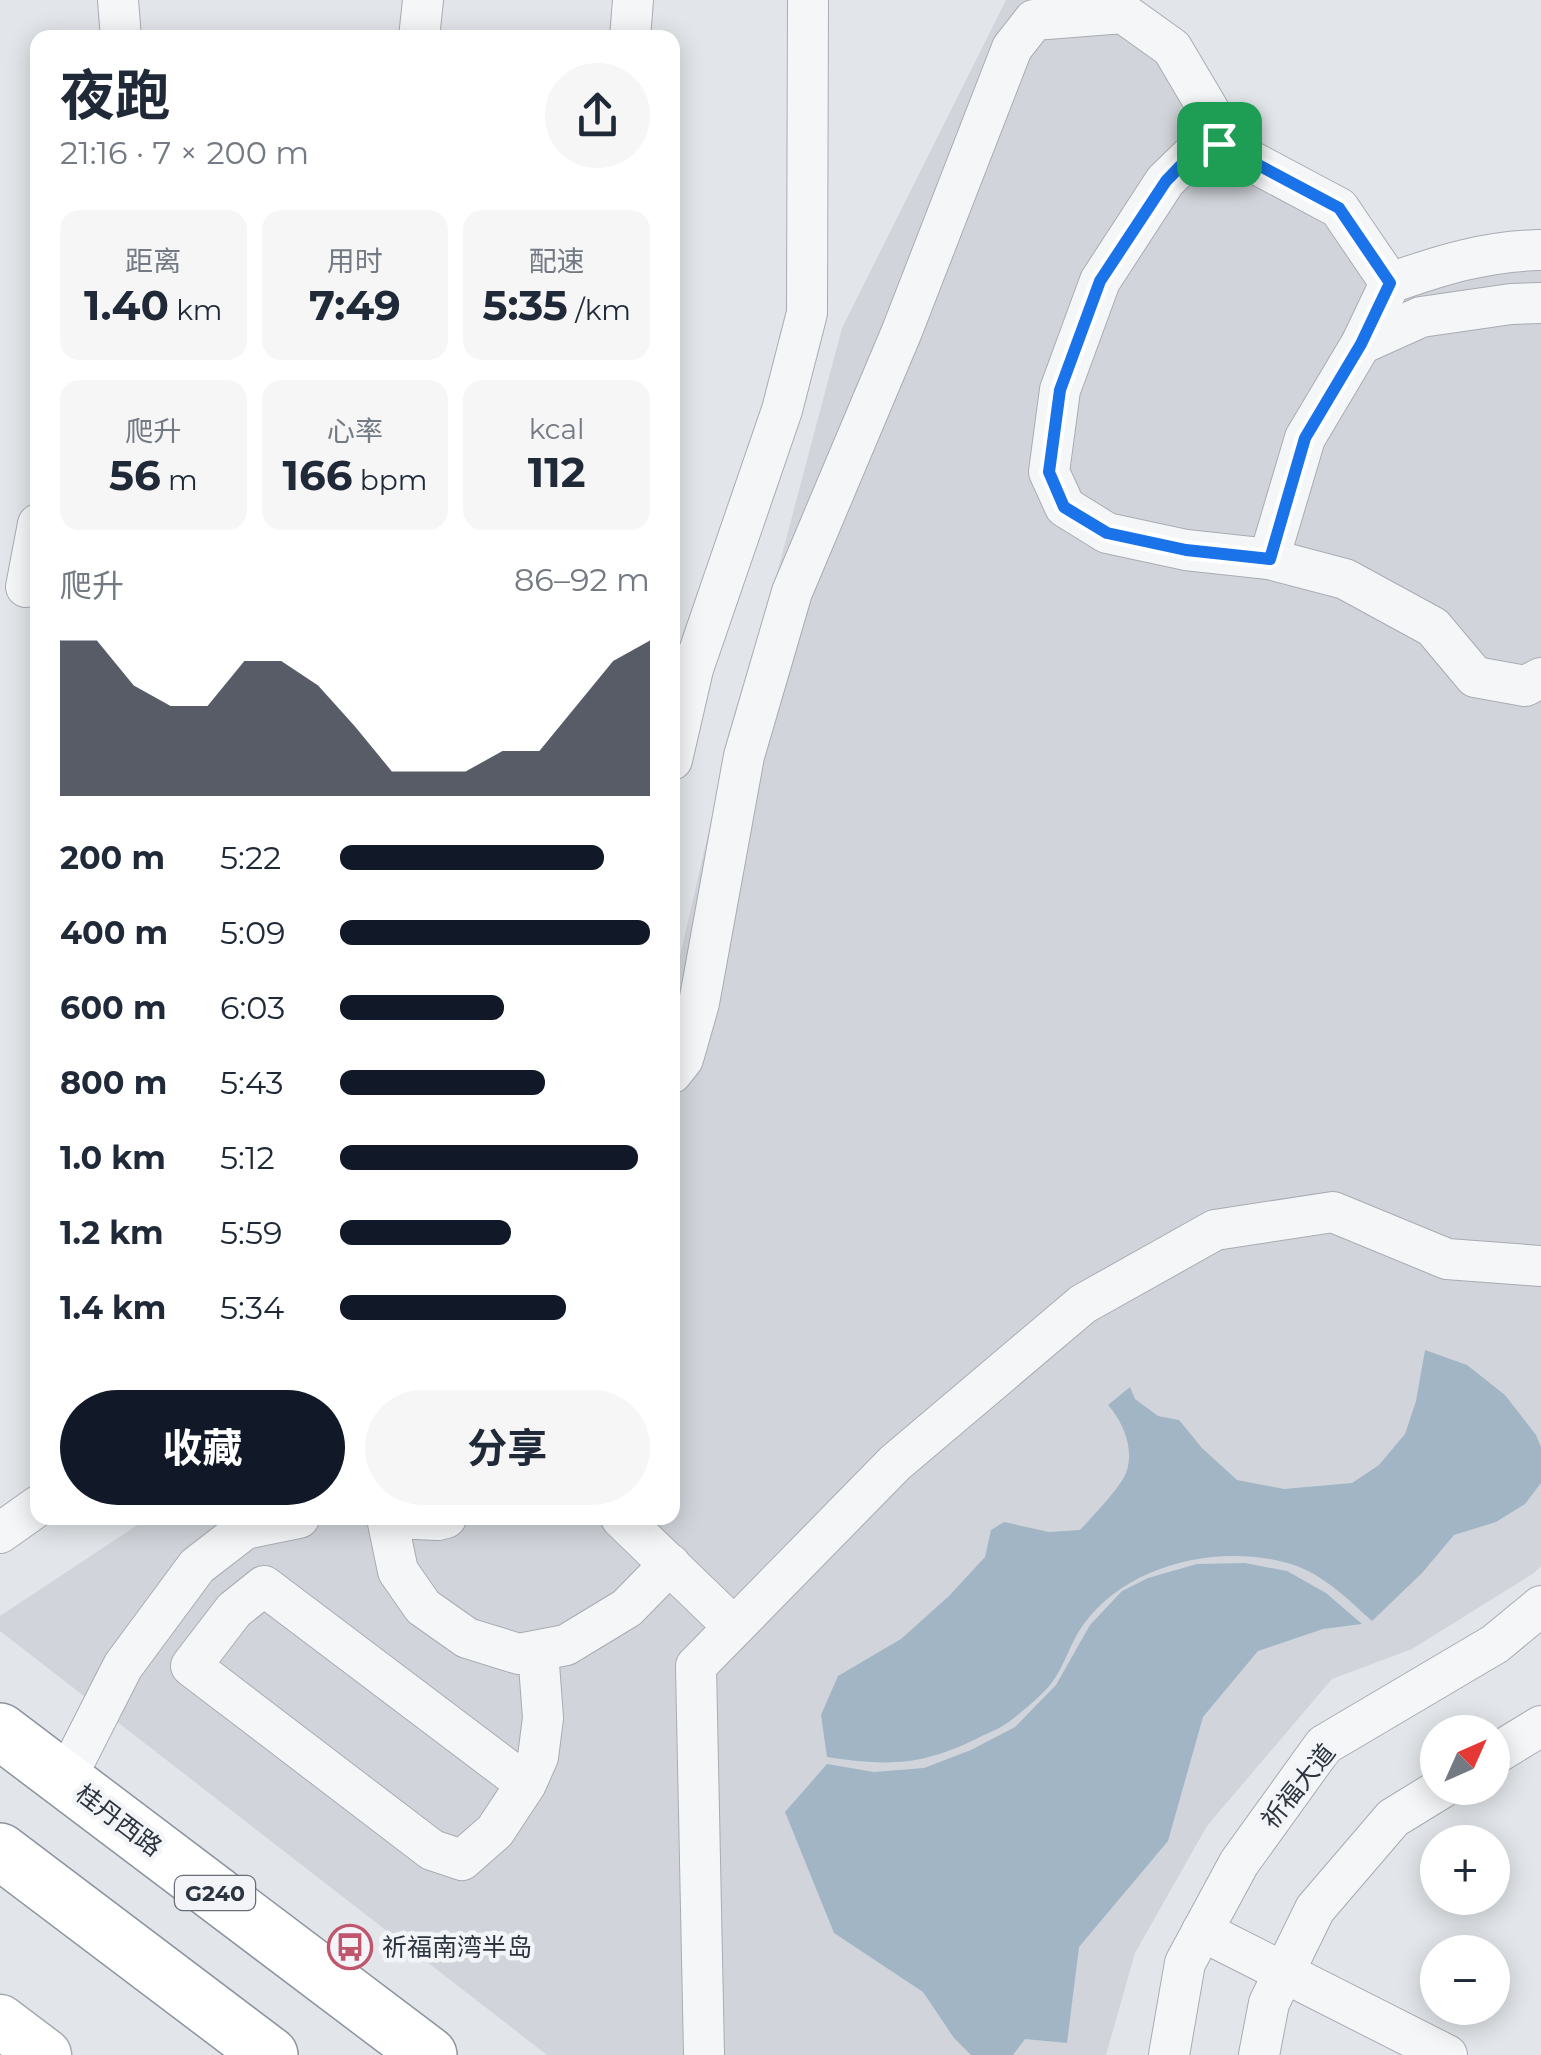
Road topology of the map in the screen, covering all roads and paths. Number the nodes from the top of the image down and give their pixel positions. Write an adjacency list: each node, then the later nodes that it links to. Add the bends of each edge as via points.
1 (118, 0): 5 (street)
2 (423, 0): 6 (street)
3 (633, 0): 7 (street)
4 (808, 0): 16 (street, via 808,313 782,410)
5 (120, 30)
6 (420, 30)
7 (631, 30)
8 (1219, 144): 10 (street, via 1339,208); 14 (street, via 1196,150 1166,181 1100,281 1060,390 1049,472 1064,507 1107,533); 19 (street, via 1214,119 1172,48 1123,12 1034,20 1012,48 792,592 744,756 700,1002)
9 (1541, 250): 10 (street, via 1449,262)
10 (1390, 283): 12 (street)
11 (1541, 303): 12 (street, via 1421,317)
12 (1361, 344): 14 (street, via 1305,438)
13 (30, 554): 15 (street)
14 (1270, 559): 17 (street, via 1345,579 1433,626 1475,676 1525,686)
15 (21, 587)
16 (686, 647): 18 (street, via 692,669)
17 (1541, 678)
18 (680, 724)
19 (680, 1063)
20 (1541, 1266): 28 (street, via 1447,1259 1333,1212 1215,1230 1083,1304 895,1463)
21 (30, 1512): 25 (street)
22 (265, 1525): 33 (street, via 246,1529 197,1566 123,1666)
23 (391, 1525): 29 (street, via 398,1571 423,1608 467,1638 519,1654)
24 (628, 1525): 26 (street)
25 (0, 1533)
26 (670, 1564): 28 (street); 29 (street, via 627,1608 566,1645)
27 (1541, 1606): 37 (street, 祈福大道, via 1495,1644 1324,1745 1239,1863)
28 (734, 1627): 43 (street, via 696,1666)
29 (538, 1651): 34 (street, via 543,1718)
30 (1541, 1726): 32 (street)
31 (0, 1731): 33 (highway, 桂丹西路 / G240)
32 (1510, 1745)
33 (66, 1780): 42 (highway, 桂丹西路 / G240)
34 (526, 1784): 34 (street, via 495,1831 462,1860 432,1850 191,1666 234,1610 264,1586)
35 (1420, 1801): 38 (street, via 1393,1818 1314,1910)
36 (0, 1851): 41 (highway)
37 (1202, 1932): 38 (street); 44 (street, 祈福大道, via 1184,1963)
38 (1284, 1973): 45 (street); 46 (street)
39 (0, 2021): 40 (main road)
40 (45, 2055)
41 (270, 2055)
42 (429, 2055)
43 (704, 2055)
44 (1168, 2055)
45 (1259, 2055)
46 (1446, 2055)

